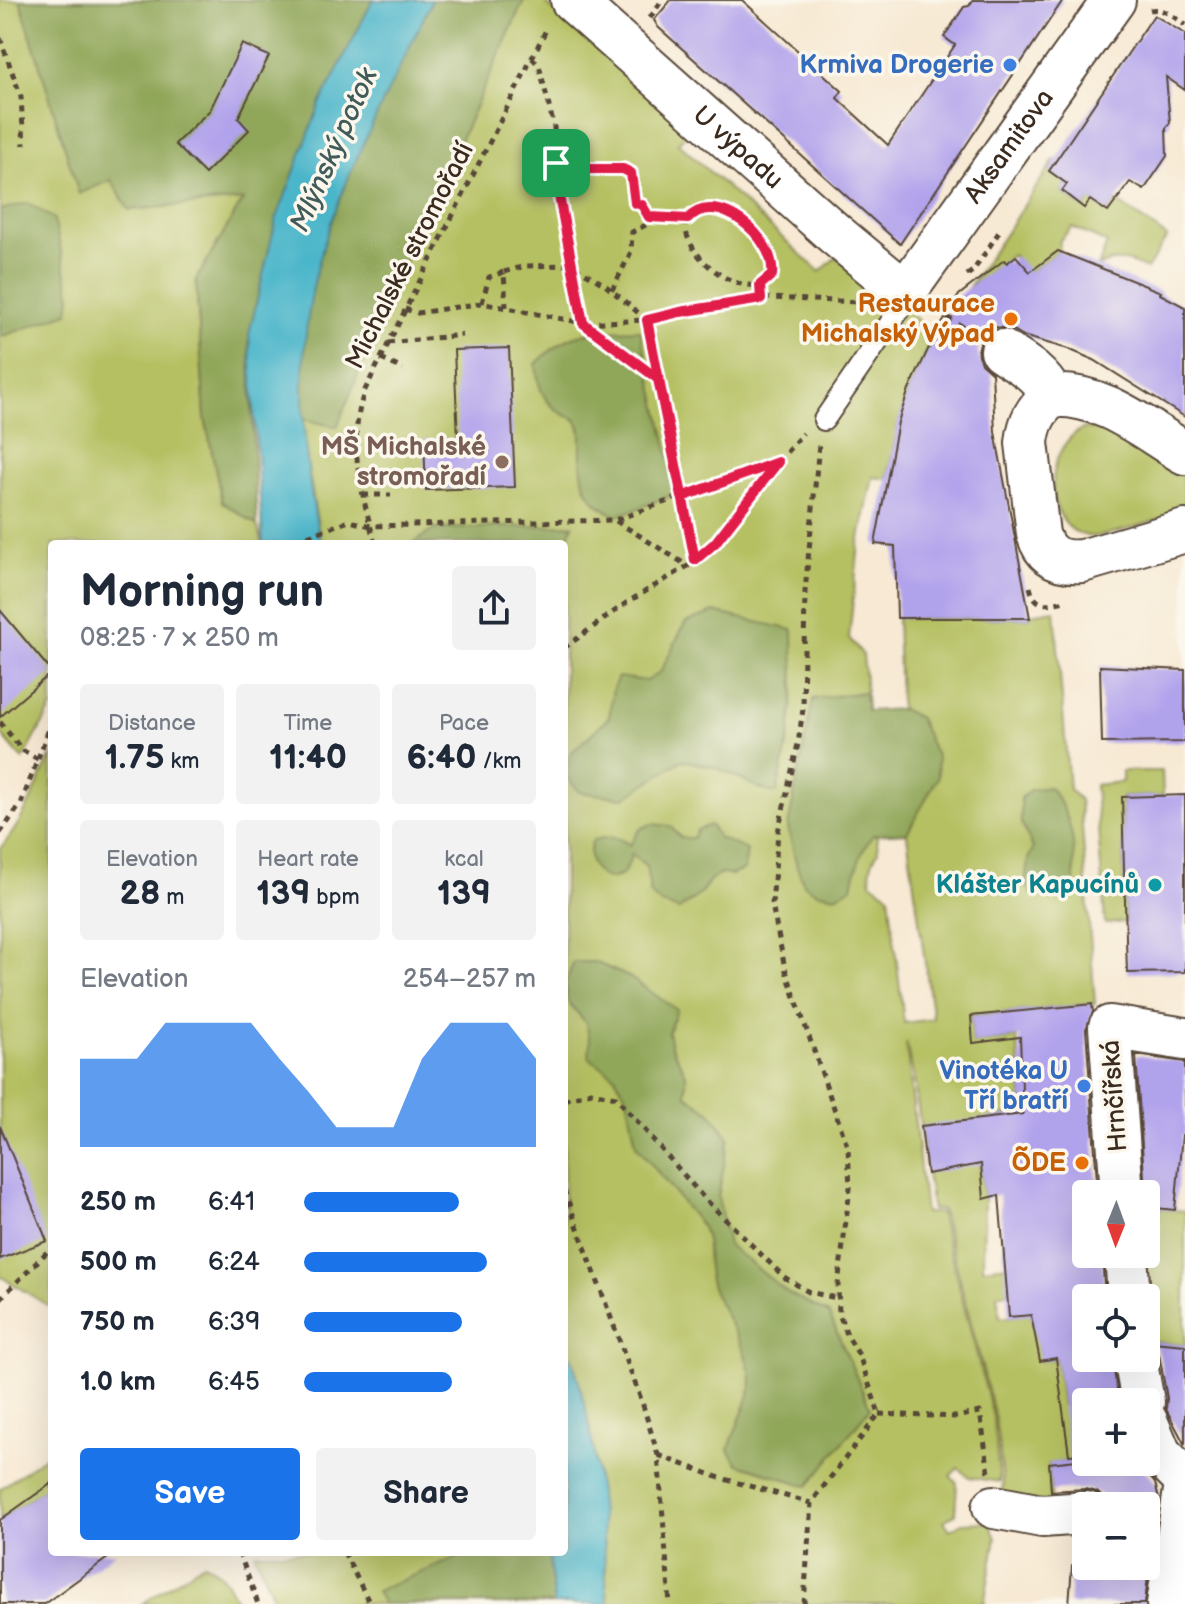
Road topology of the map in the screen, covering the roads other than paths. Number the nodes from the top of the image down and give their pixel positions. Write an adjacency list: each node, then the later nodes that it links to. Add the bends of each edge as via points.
1 (1130, 6): 3 (street, Aksamitova)
2 (561, 12): 3 (street, U výpadu, via 835,234)
3 (886, 297): 6 (lane, via 902,306)
4 (990, 343): 5 (street, via 1033,370)
5 (1052, 396): 7 (street, via 1106,405); 8 (street, via 1032,418 1027,443 1038,534 1049,555 1082,561)
6 (824, 420)
7 (1185, 453)
8 (1185, 531)
9 (1185, 1039): 10 (street, Hrnčířská, via 1110,1027)
10 (1121, 1180)
11 (1160, 1454): 12 (street)
12 (1185, 1480): 14 (street)
13 (1185, 1490): 17 (street)
14 (1160, 1506)
15 (994, 1507): 16 (street, via 1042,1516)
16 (1072, 1514)
17 (1168, 1604)

